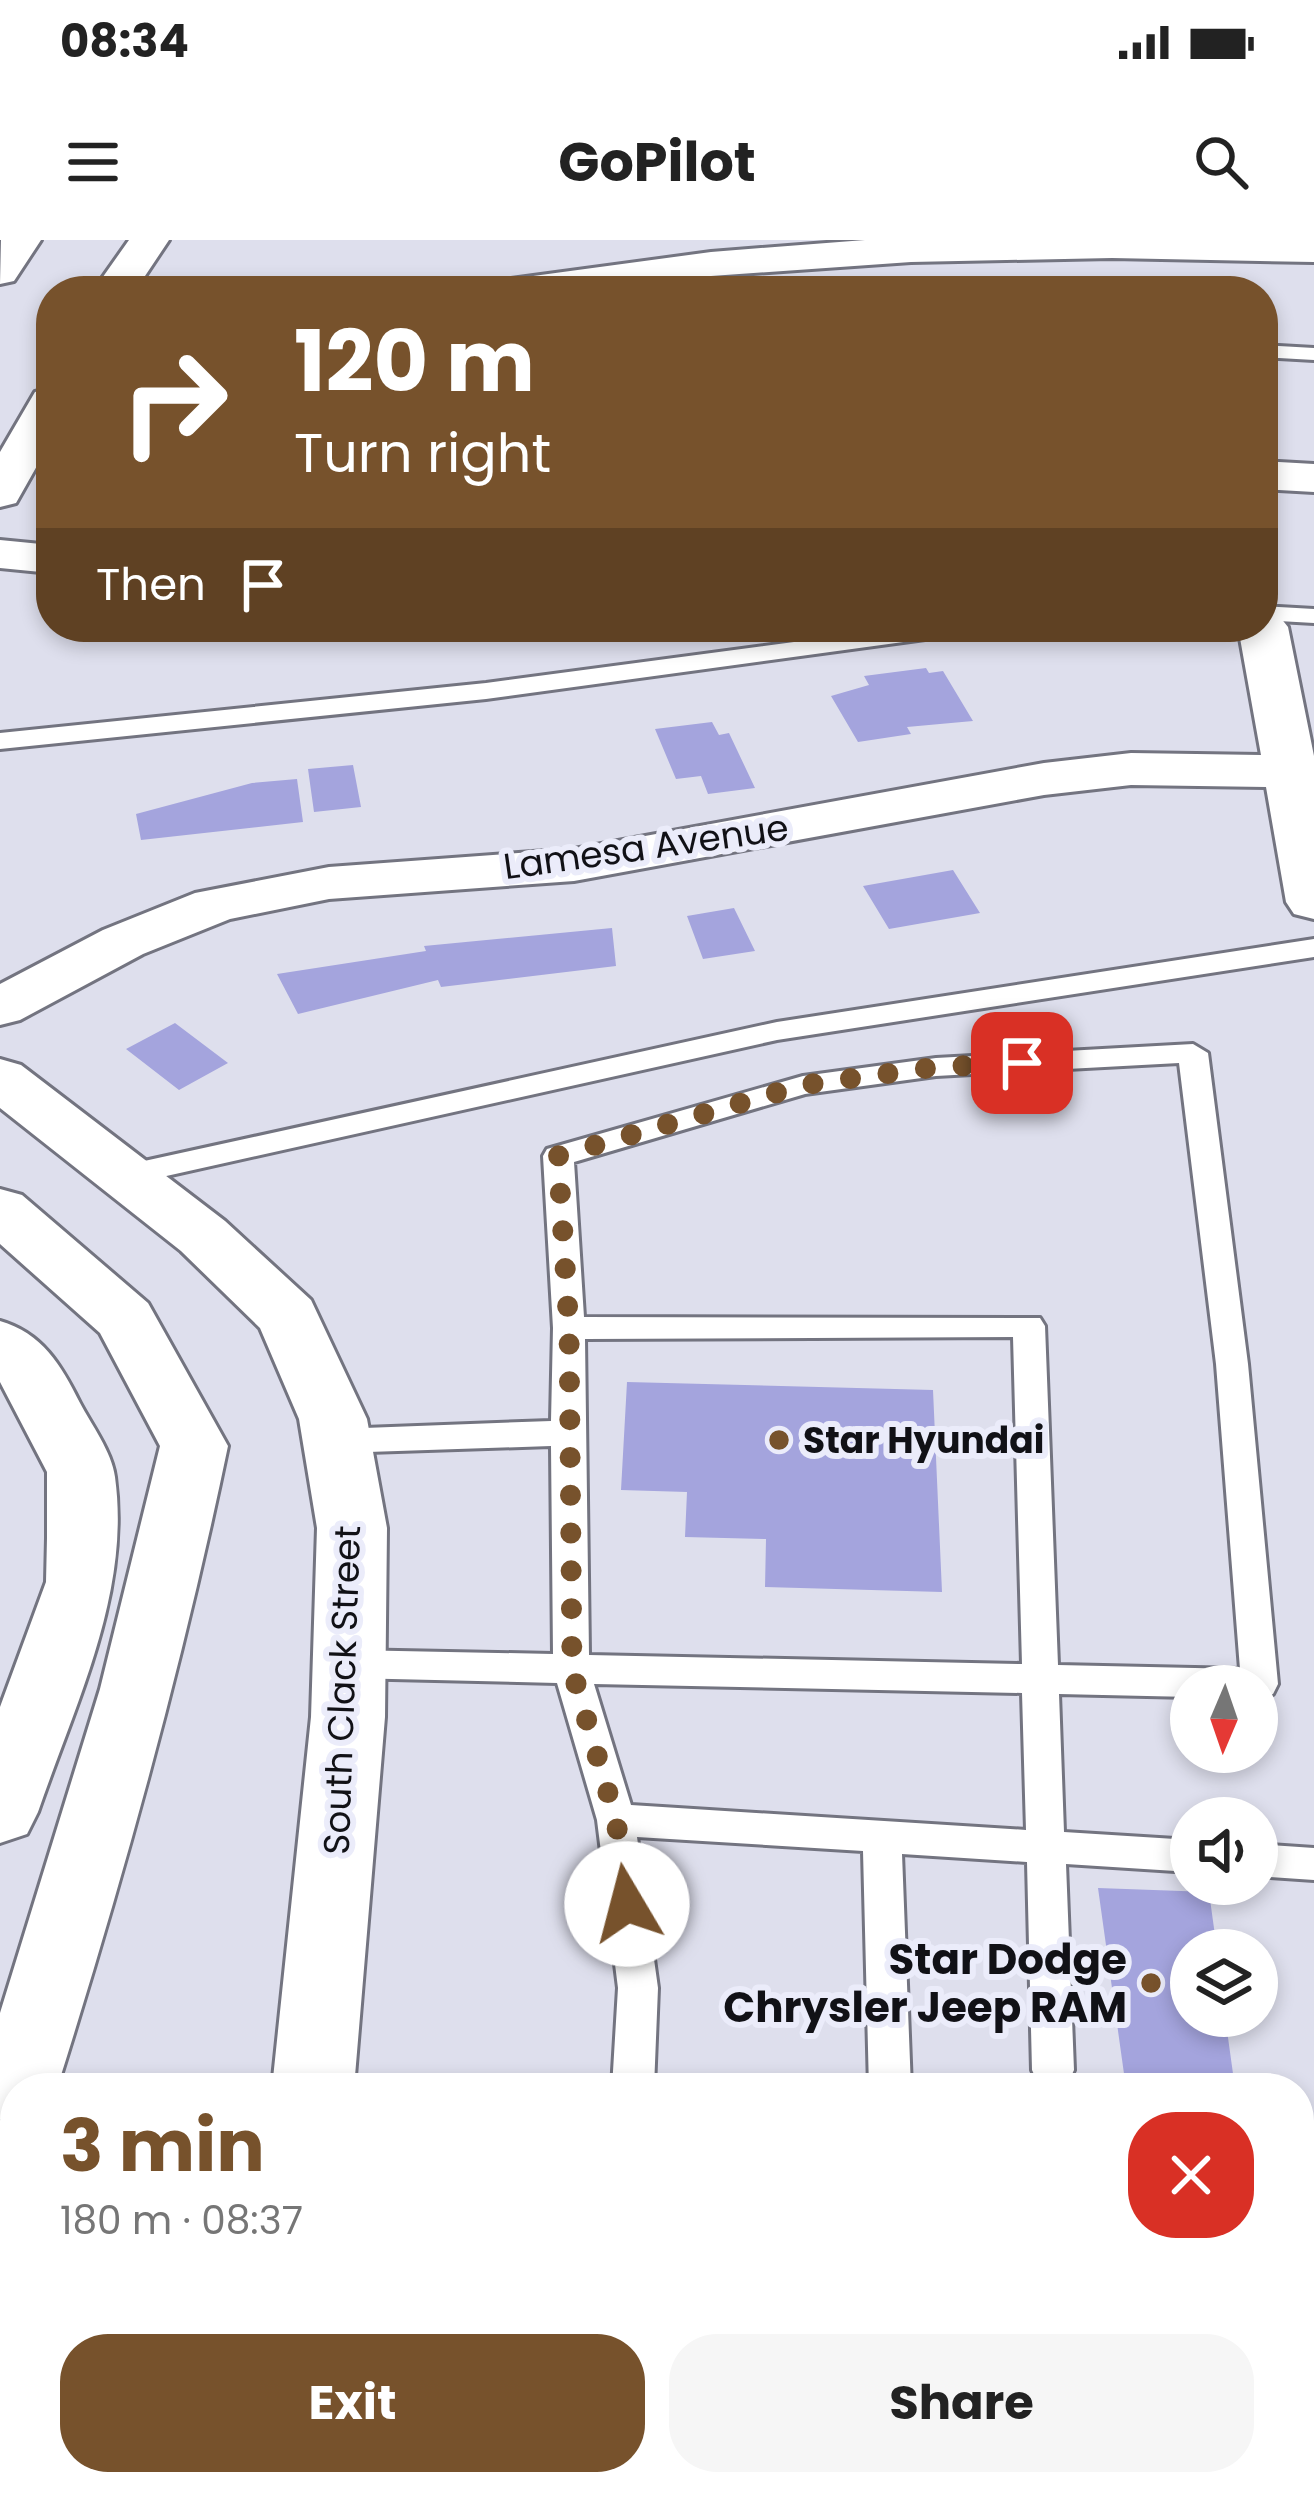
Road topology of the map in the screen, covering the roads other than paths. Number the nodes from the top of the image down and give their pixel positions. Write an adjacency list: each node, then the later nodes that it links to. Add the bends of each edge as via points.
1 (21, 240): 5 (main road)
2 (149, 240): 6 (main road)
3 (1184, 242): 4 (main road); 7 (main road, via 837,251); 8 (main road)
4 (1314, 250)
5 (0, 272)
6 (124, 276)
7 (598, 276)
8 (1192, 276)
9 (1278, 352): 10 (lane)
10 (1314, 354)
11 (36, 434): 14 (main road)
12 (1278, 476): 13 (main road)
13 (1314, 478)
14 (0, 493)
15 (0, 554): 16 (main road)
16 (36, 558)
17 (1278, 614): 18 (lane)
18 (1314, 616)
19 (850, 642): 21 (lane, via 486,691)
20 (1267, 642): 22 (main road)
21 (0, 741)
22 (1300, 771): 23 (main road); 25 (main road, Lamesa Avenue, via 1109,772 574,865 328,883 215,905 123,942)
23 (1314, 902)
24 (1314, 948): 27 (lane, via 777,1030)
25 (0, 1007)
26 (0, 1078): 27 (main road, South Clack Street)
27 (126, 1175): 32 (main road, South Clack Street, via 288,1316)
28 (0, 1210): 44 (main road, via 124,1319 194,1446 79,1898)
29 (569, 1328): 31 (lane); 35 (lane, via 1029,1326); 35 (lane, via 558,1156 803,1085 936,1067 1193,1053 1260,1684)
30 (0, 1344): 36 (main road, via 32,1374 81,1472 82,1494 81,1582)
31 (568, 1433): 32 (lane); 34 (lane)
32 (338, 1441): 33 (main road, South Clack Street, via 352,1528)
33 (349, 1664): 34 (lane); 45 (main road, South Clack Street)
34 (572, 1670): 35 (lane); 37 (lane)
35 (1038, 1676): 39 (lane)
36 (0, 1812)
37 (616, 1820): 38 (lane); 46 (lane, via 638,1988)
38 (882, 1837): 39 (lane); 47 (lane)
39 (1045, 1847): 40 (lane); 43 (lane)
40 (1170, 1855)
41 (1278, 1861): 42 (lane)
42 (1314, 1864)
43 (1053, 2070)
44 (22, 2073)
45 (314, 2073)
46 (634, 2073)
47 (890, 2073)

